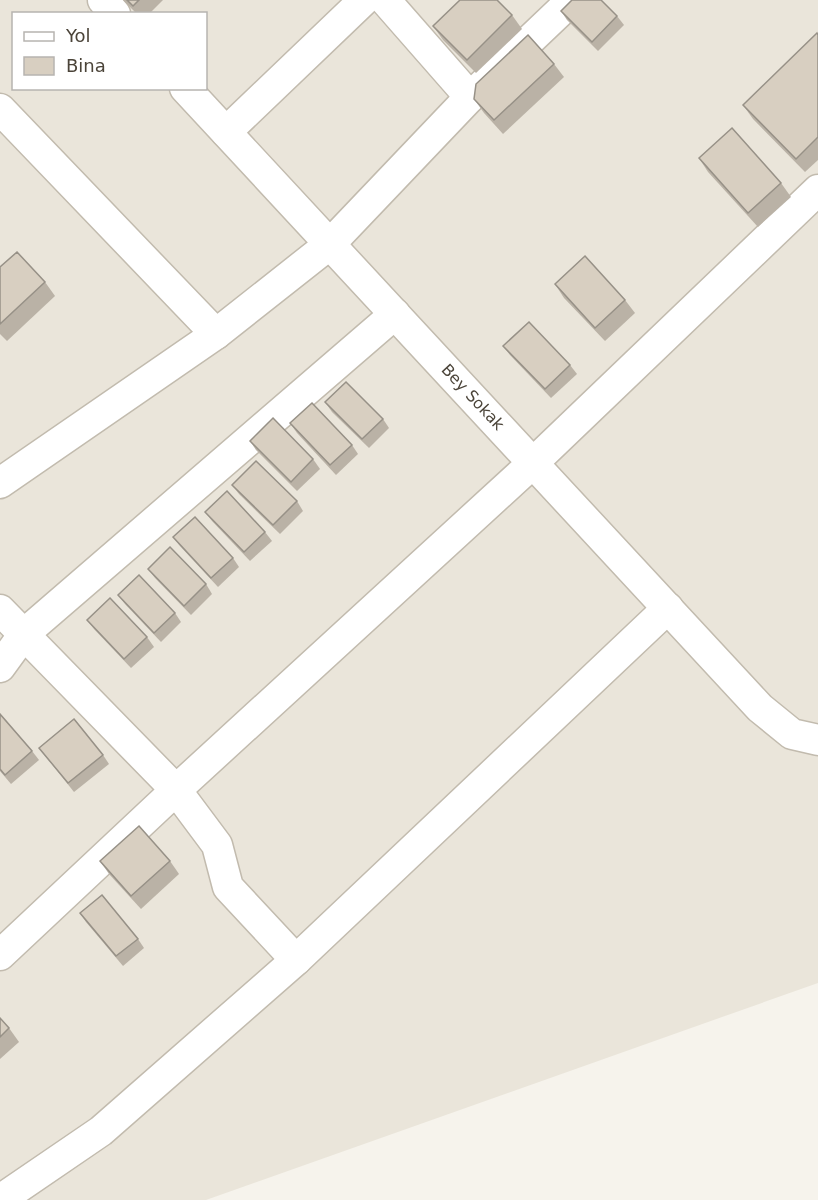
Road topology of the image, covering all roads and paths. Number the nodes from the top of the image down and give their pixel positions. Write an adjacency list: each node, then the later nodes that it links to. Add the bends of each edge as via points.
1 (103, 0): 5 (street)
2 (364, 0): 9 (street)
3 (385, 0): 7 (street)
4 (572, 0): 7 (street)
5 (113, 12)
6 (187, 90): 9 (street, Bey Sokak)
7 (470, 97): 11 (street)
8 (0, 109): 13 (street)
9 (226, 132): 11 (street, Bey Sokak)
10 (818, 190): 14 (street)
11 (330, 244): 12 (street, Bey Sokak); 13 (street)
12 (395, 314): 14 (street, Bey Sokak); 18 (street)
13 (216, 334): 15 (street)
14 (534, 462): 16 (street, Bey Sokak); 21 (street)
15 (0, 483)
16 (668, 608): 20 (street, Bey Sokak, via 760,708 792,734); 23 (street)
17 (0, 610): 18 (street)
18 (24, 634): 19 (street); 21 (street)
19 (0, 667)
20 (818, 740)
21 (176, 790): 22 (street); 23 (street, via 217,845 228,887)
22 (0, 955)
23 (296, 960): 24 (street, via 101,1131)
24 (0, 1200)

